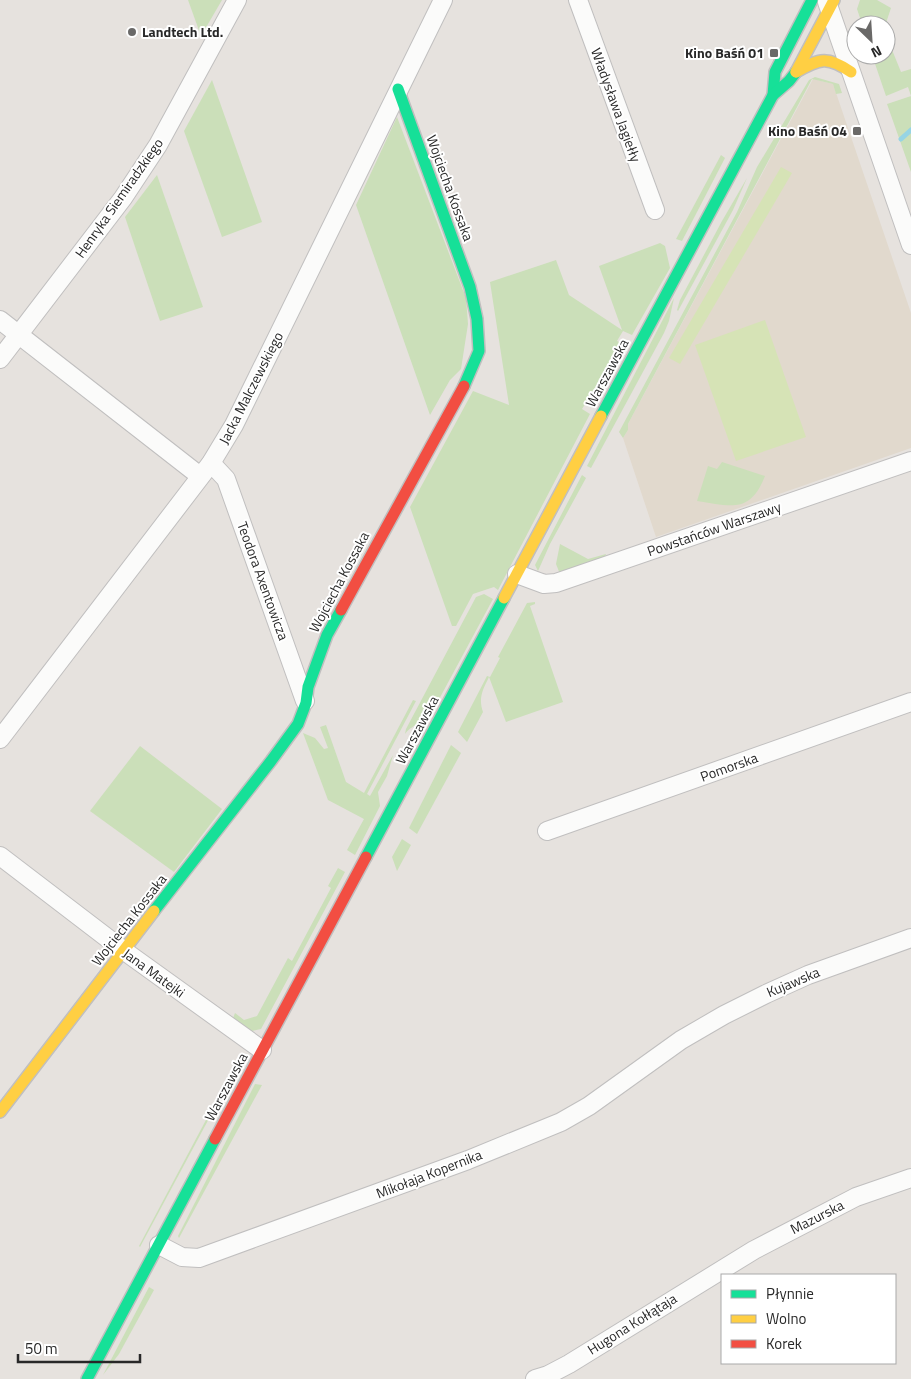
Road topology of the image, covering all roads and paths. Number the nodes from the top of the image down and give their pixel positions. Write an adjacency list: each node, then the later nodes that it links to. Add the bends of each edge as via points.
1 (237, 0): 14 (street, Henryka Siemiradzkiego, via 158,144 122,198)
2 (442, 0): 8 (street, Jacka Malczewskiego)
3 (578, 0): 10 (street, Władysława Jagiełły)
4 (812, 0): 9 (street, Warszawska, via 775,72)
5 (830, 3): 6 (street, Warszawska); 7 (street)
6 (796, 72): 7 (street, via 818,60 836,62); 9 (street, Warszawska)
7 (851, 72): 11 (street)
8 (398, 89): 17 (street, Jacka Malczewskiego, via 238,416); 20 (street, Wojciecha Kossaka, via 470,287 479,350 469,378 327,635 308,686)
9 (773, 95): 18 (street, Warszawska)
10 (655, 210)
11 (908, 225): 12 (street)
12 (911, 244)
13 (0, 320): 14 (street, Teodora Axentowicza)
14 (19, 334): 15 (street, Henryka Siemiradzkiego); 17 (street, Teodora Axentowicza)
15 (0, 359)
16 (911, 461): 18 (street, Powstańców Warszawy, via 556,582 544,584)
17 (206, 470): 20 (street, Teodora Axentowicza, via 226,479); 21 (street, Jacka Malczewskiego)
18 (516, 574): 27 (street, Warszawska)
19 (911, 702): 22 (street, Pomorska)
20 (306, 704): 25 (street, Wojciecha Kossaka, via 298,724)
21 (0, 739)
22 (547, 831)
23 (0, 856): 25 (street, Jana Matejki)
24 (911, 938): 26 (street, Kujawska, via 808,975 724,1015)
25 (123, 950): 27 (street, Jana Matejki); 28 (street, Wojciecha Kossaka)
26 (682, 1040): 30 (street, Mikołaja Kopernika, via 590,1106 561,1122 468,1160 199,1258 182,1257)
27 (262, 1050): 30 (street, Warszawska)
28 (0, 1112)
29 (911, 1178): 31 (street, Mazurska, via 856,1197)
30 (159, 1245): 32 (street, Warszawska)
31 (727, 1266): 33 (street, Hugona Kołłątaja, via 569,1364)
32 (87, 1379)
33 (535, 1379)

